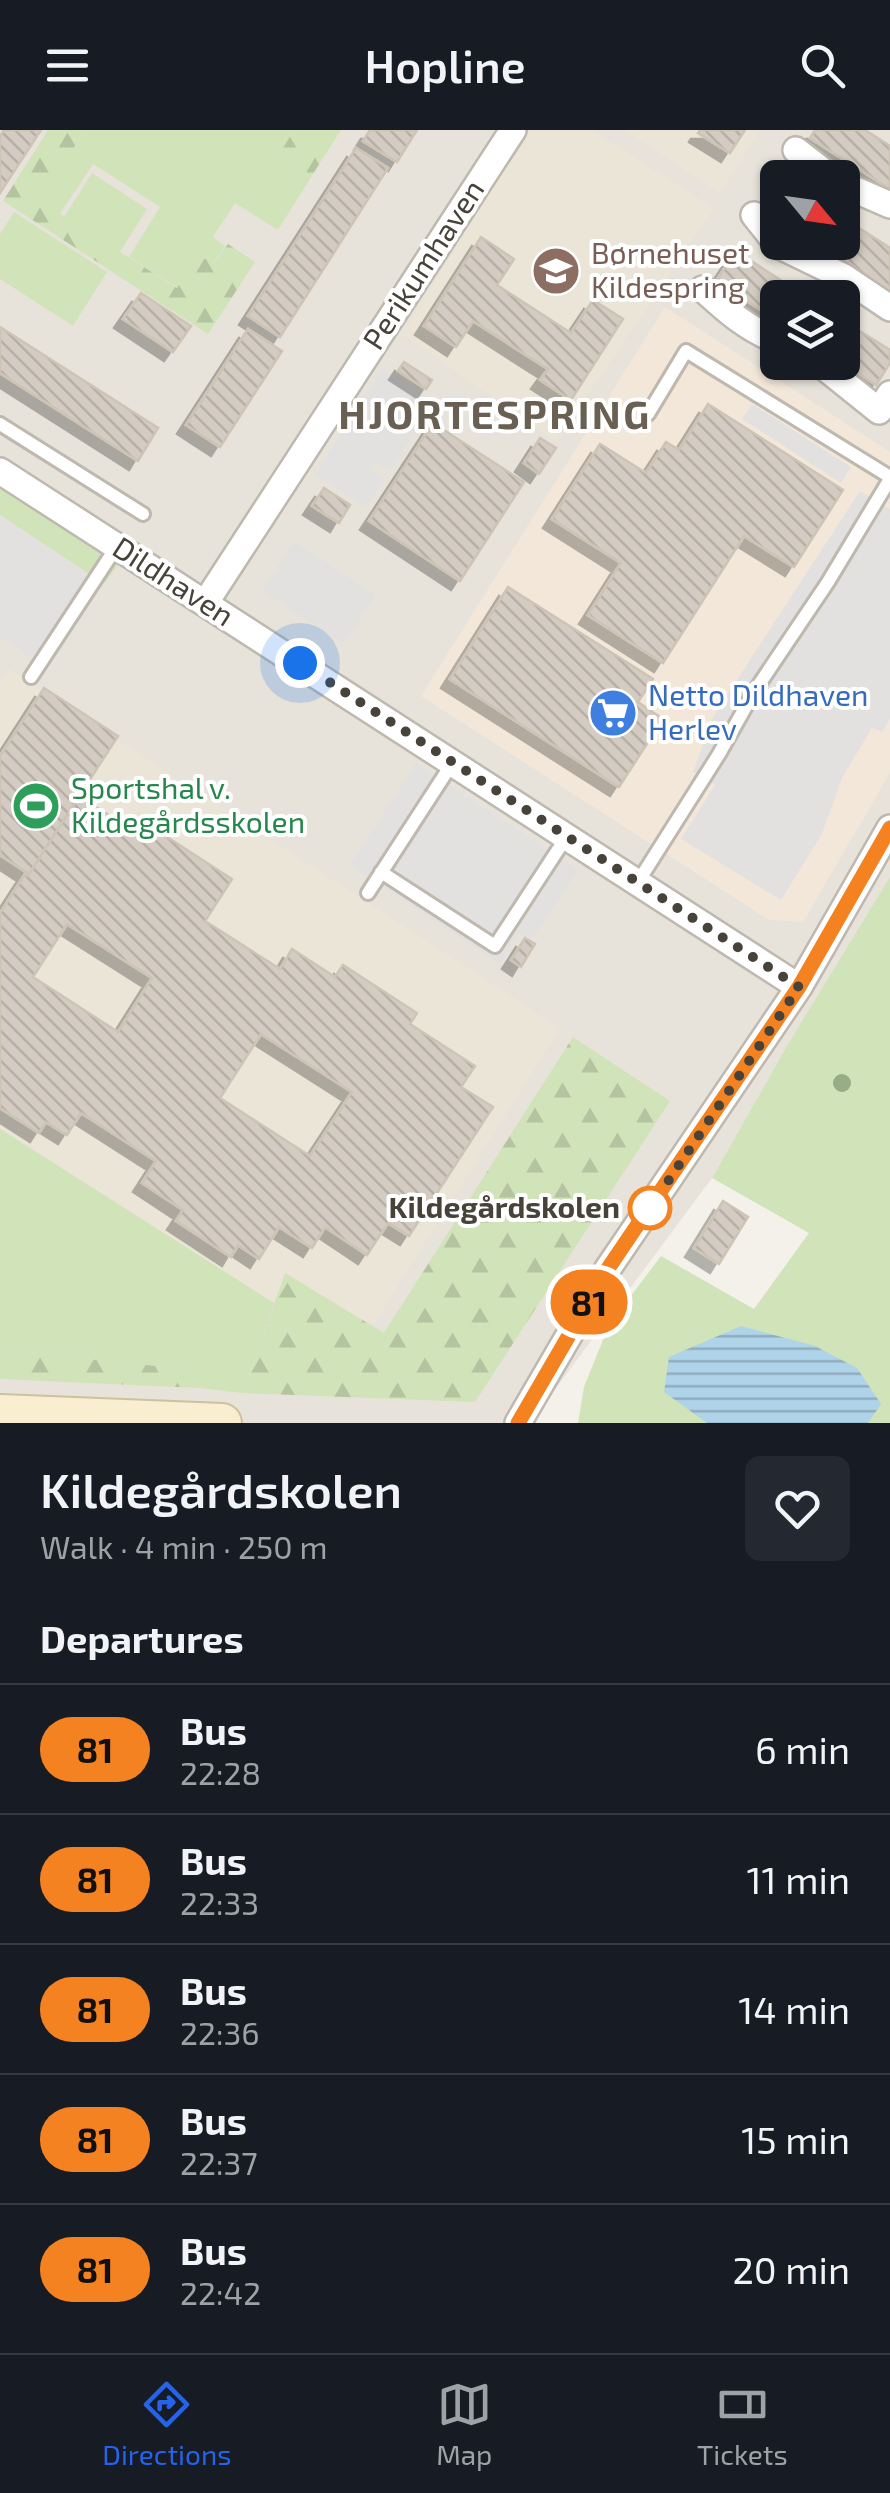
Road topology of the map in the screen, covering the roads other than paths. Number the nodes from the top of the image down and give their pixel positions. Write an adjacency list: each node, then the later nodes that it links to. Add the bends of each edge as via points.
1 (513, 130): 18 (street, Perikumhaven)
2 (796, 150): 3 (street)
3 (809, 160)
4 (860, 192): 5 (street)
5 (890, 206)
6 (754, 215): 8 (street, via 778,245)
7 (703, 289): 9 (street)
8 (890, 308)
9 (760, 334)
10 (845, 380): 11 (street)
11 (886, 408)
12 (648, 414): 15 (lane, via 686,351)
13 (0, 424): 16 (lane)
14 (0, 471): 17 (street, Dildhaven)
15 (890, 478): 24 (lane)
16 (144, 514)
17 (118, 546): 18 (street, Dildhaven); 19 (lane)
18 (206, 602): 20 (street, Dildhaven)
19 (31, 677)
20 (453, 762): 22 (street, Dildhaven); 23 (lane)
21 (890, 828): 26 (street)
22 (567, 836): 23 (lane, via 495,946); 24 (street, Dildhaven)
23 (382, 872): 25 (lane)
24 (638, 882): 26 (street, Dildhaven)
25 (368, 893)
26 (799, 987): 29 (street, via 607,1270)
27 (0, 1414): 28 (street)
28 (222, 1423)
29 (518, 1423)

